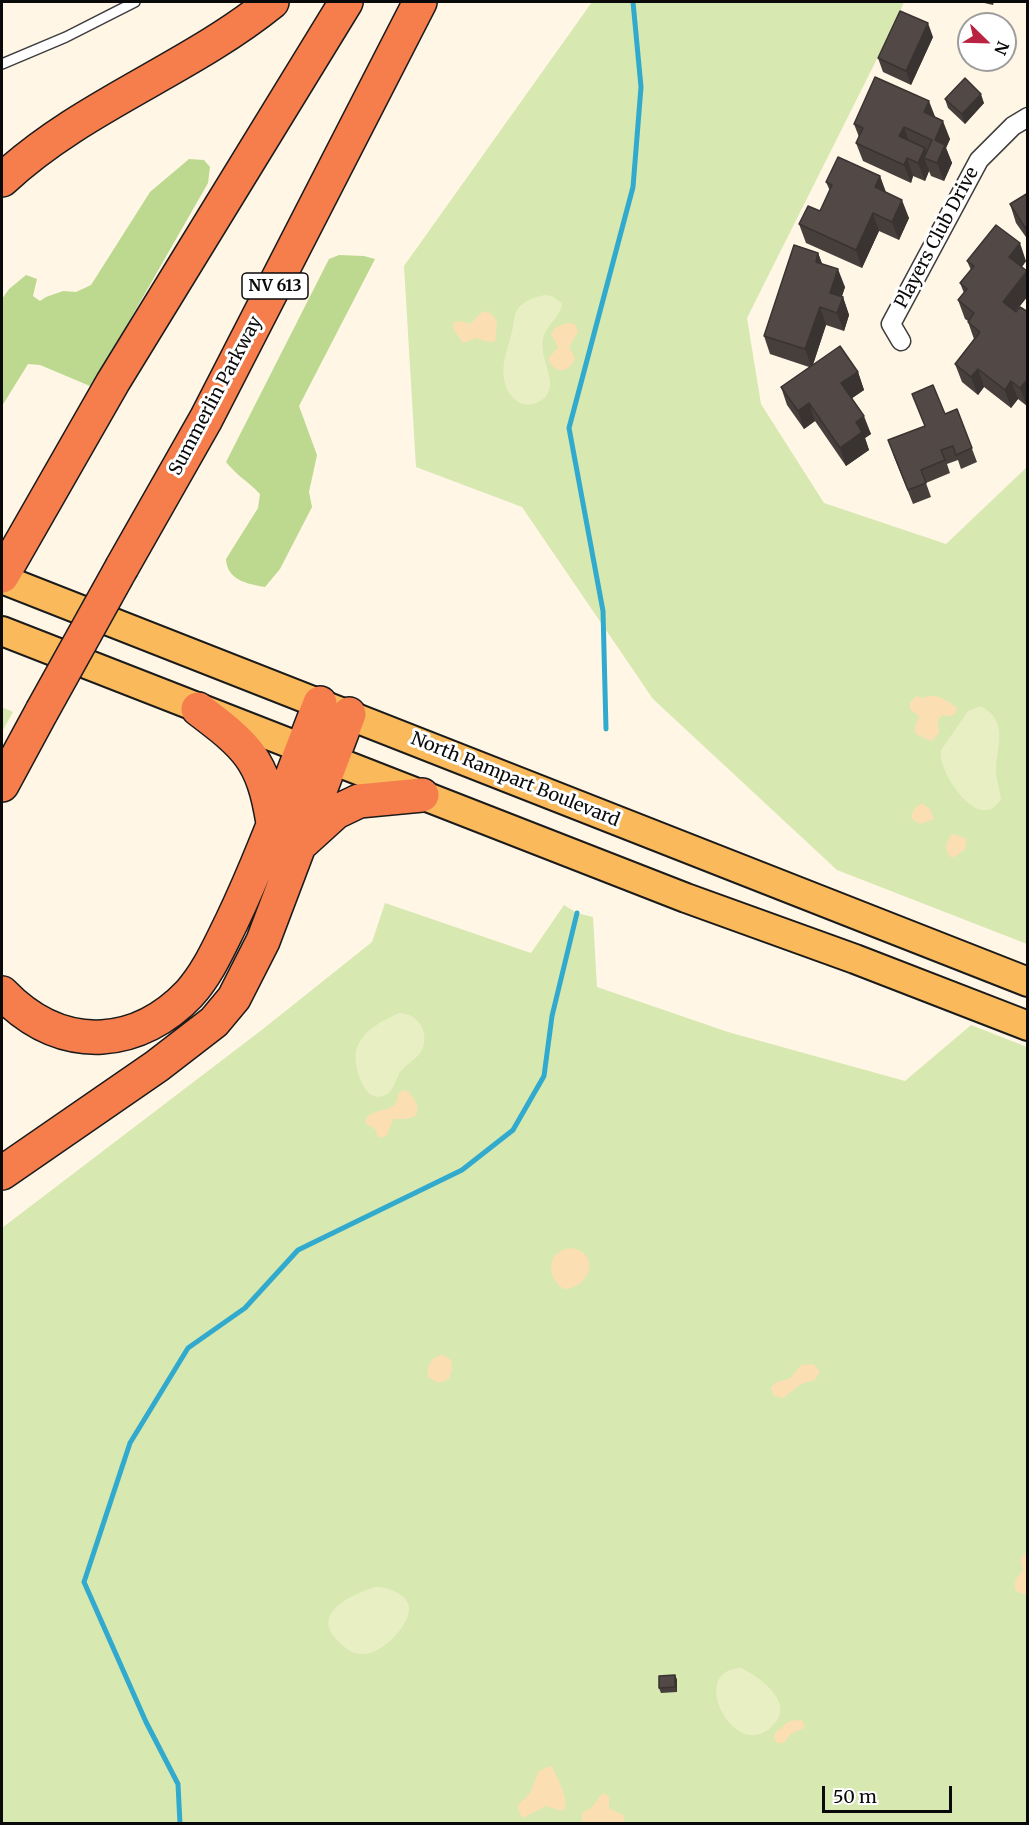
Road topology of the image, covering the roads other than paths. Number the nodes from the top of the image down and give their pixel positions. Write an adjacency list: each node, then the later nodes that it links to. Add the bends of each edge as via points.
1 (135, 2): 5 (lane)
2 (272, 2): 7 (highway, via 208,47 49,141)
3 (346, 2): 9 (highway, via 113,382)
4 (420, 2): 14 (highway, Summerlin Parkway / NV 613, bridge, via 206,419)
5 (2, 64)
6 (1028, 117): 8 (street, Players Club Drive, via 1012,126 979,159 891,324)
7 (2, 180)
8 (901, 341)
9 (2, 577): 12 (main road, North Rampart Boulevard)
10 (2, 631): 11 (main road)
11 (198, 708): 13 (main road); 16 (highway, via 228,732 259,767)
12 (334, 709): 13 (highway); 18 (main road, North Rampart Boulevard)
13 (316, 755): 15 (main road); 16 (highway); 17 (highway)
14 (2, 785)
15 (422, 795): 17 (highway, via 359,801 336,812); 20 (main road)
16 (273, 822): 19 (highway, via 245,894 212,962 190,992 159,1019 124,1034 76,1036 36,1021)
17 (301, 843): 21 (highway, via 246,977 214,1022)
18 (1028, 982)
19 (2, 993)
20 (1028, 1026)
21 (2, 1173)

